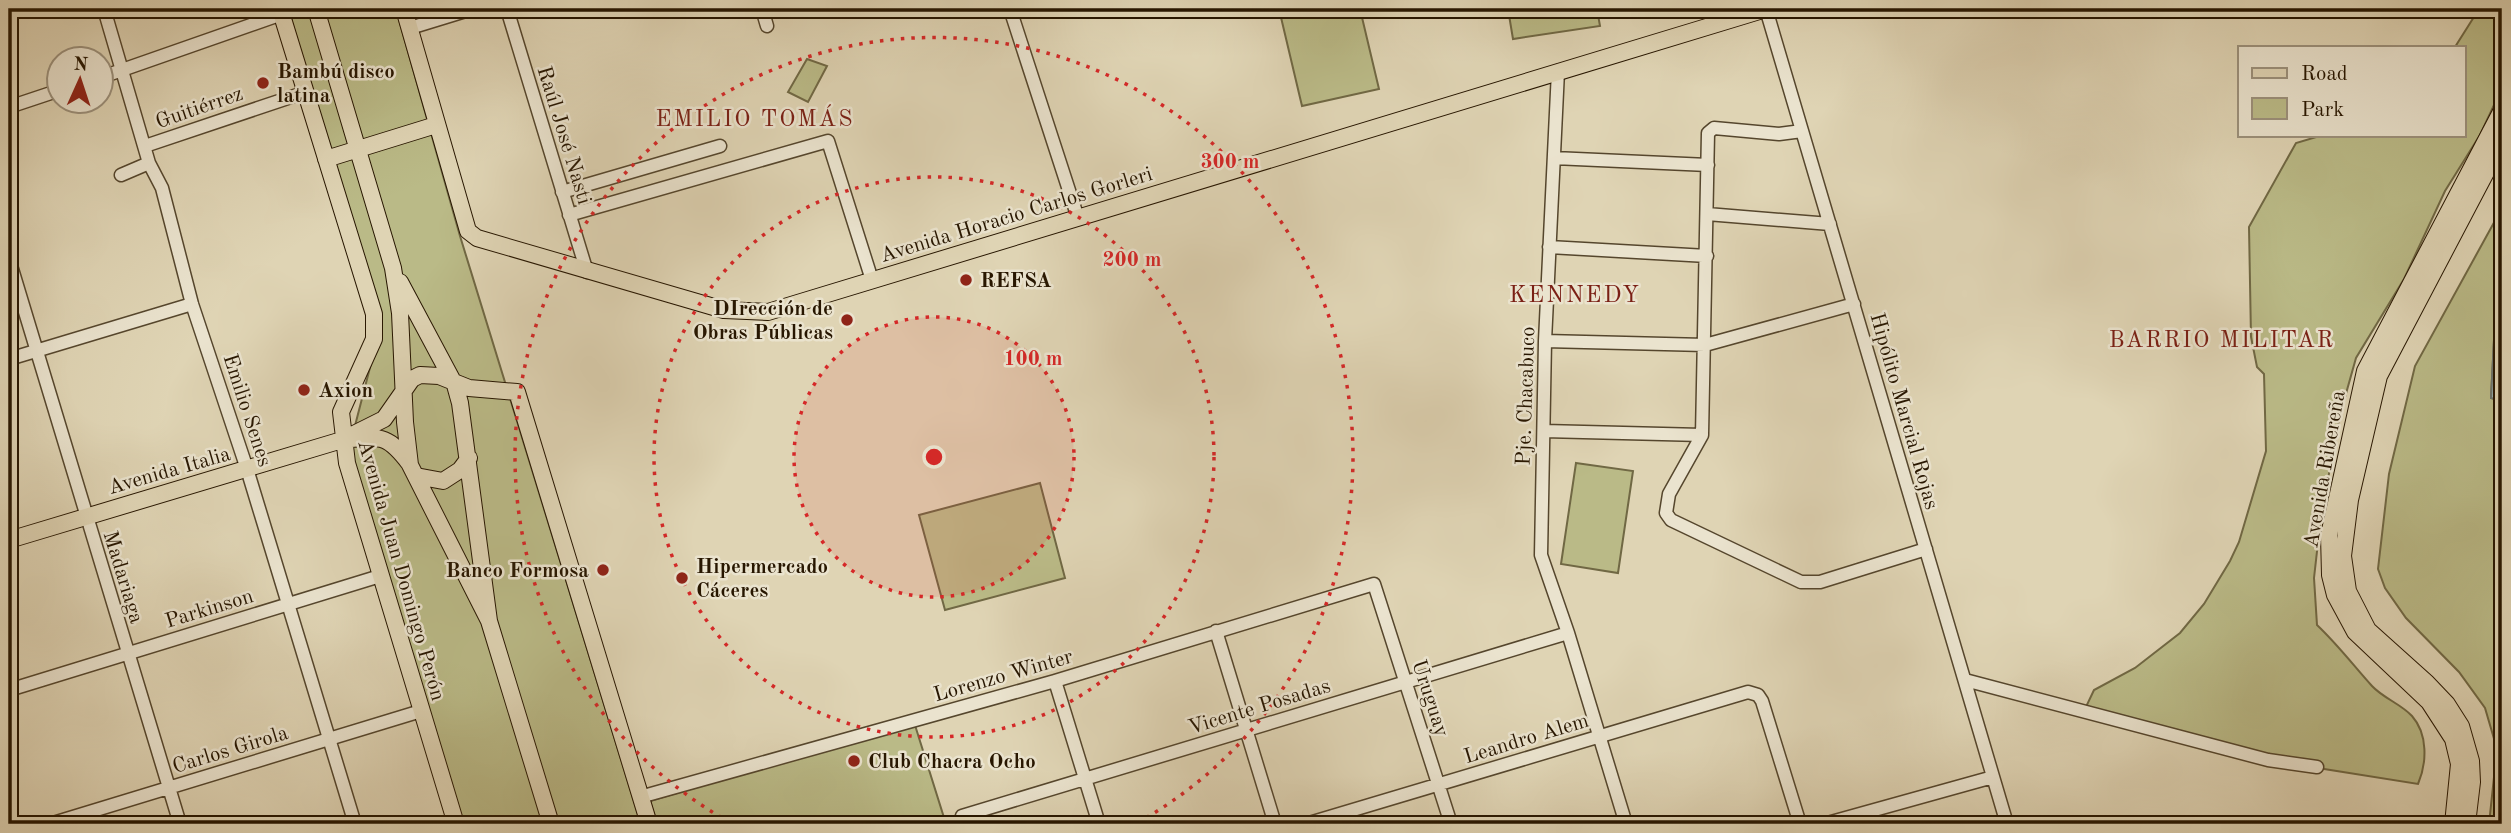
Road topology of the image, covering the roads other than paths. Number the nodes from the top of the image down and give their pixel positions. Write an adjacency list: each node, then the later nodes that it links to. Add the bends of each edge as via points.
1 (104, 9): 12 (street, Emilio Senes)
2 (316, 9): 24 (main road, Avenida Juan Domingo Perón)
3 (404, 9): 11 (main road)
4 (472, 9): 11 (street)
5 (507, 9): 30 (street, Raúl José Nasti)
6 (762, 9): 10 (street)
7 (1010, 9): 33 (street)
8 (1766, 9): 13 (main road, Avenida Horacio Carlos Gorleri); 20 (street, Hipólito Marcial Rojas)
9 (281, 11): 12 (street); 15 (main road, Avenida Juan Domingo Perón)
10 (767, 26)
11 (410, 28): 19 (main road)
12 (123, 70): 14 (street); 22 (street, Emilio Senes)
13 (1558, 71): 25 (street, Pje. Chacabuco); 33 (main road, Avenida Horacio Carlos Gorleri)
14 (116, 72)
15 (306, 92): 22 (street, Guitiérrez); 26 (main road, Avenida Juan Domingo Perón)
16 (46, 95): 17 (street)
17 (9, 107)
18 (2502, 110): 94 (main road, Avenida Ribereña, via 2365,371 2329,536 2335,595 2355,632 2429,702 2453,739 2459,775)
19 (436, 125): 24 (main road); 39 (main road, Avenida Horacio Carlos Gorleri, via 468,231 477,238)
20 (1802, 131): 28 (street, via 1710,129); 34 (street, Hipólito Marcial Rojas)
21 (2502, 142): 95 (main road, Avenida Ribereña, via 2379,376 2350,500 2343,556 2348,591 2368,630 2447,704 2461,726 2471,761)
22 (145, 146): 27 (street, Emilio Senes)
23 (720, 146): 30 (street)
24 (358, 149): 26 (main road); 38 (main road, Avenida Juan Domingo Perón)
25 (1554, 158): 28 (street); 35 (street, Pje. Chacabuco)
26 (326, 159): 51 (main road, Avenida Juan Domingo Perón, via 375,324 371,345 343,404)
27 (149, 163): 29 (street); 41 (street, Emilio Senes, via 162,188)
28 (1708, 165): 31 (street)
29 (121, 176)
30 (562, 192): 32 (street, Raúl José Nasti)
31 (1707, 214): 34 (street); 36 (street)
32 (569, 215): 39 (street, Raúl José Nasti); 40 (street, via 828,141)
33 (1078, 218): 40 (main road, Avenida Horacio Carlos Gorleri)
34 (1830, 224): 42 (street, Hipólito Marcial Rojas)
35 (1549, 247): 36 (street); 43 (street, Pje. Chacabuco)
36 (1707, 256): 44 (street)
37 (9, 259): 45 (street, Madariaga)
38 (393, 268): 47 (main road, Avenida Juan Domingo Perón); 48 (main road, Avenida Juan Domingo Perón)
39 (587, 272): 40 (main road, Avenida Horacio Carlos Gorleri, via 745,313 768,312)
40 (872, 280)
41 (192, 304): 45 (street); 53 (street, Emilio Senes)
42 (1854, 304): 44 (street); 57 (street, Hipólito Marcial Rojas)
43 (1545, 341): 44 (street); 49 (street, Pje. Chacabuco)
44 (1705, 345): 50 (street)
45 (37, 350): 46 (street); 55 (street, Madariaga)
46 (9, 359)
47 (455, 385): 48 (main road, via 429,374 412,379); 52 (main road, Avenida Juan Domingo Perón); 78 (main road, via 517,392)
48 (404, 389): 51 (main road, Avenida Italia, via 384,419); 54 (main road, Avenida Juan Domingo Perón)
49 (1544, 430): 50 (street); 63 (street, Pje. Chacabuco, via 1541,555)
50 (1702, 435): 57 (street, via 1669,494 1666,513 1671,520 1801,582 1820,582)
51 (342, 440): 53 (main road, Avenida Italia); 54 (main road, Avenida Italia, via 387,440); 58 (main road, Avenida Juan Domingo Perón)
52 (469, 458): 54 (main road, via 443,481); 61 (main road, Avenida Juan Domingo Perón)
53 (247, 469): 55 (main road, Avenida Italia); 60 (street, Emilio Senes)
54 (413, 471): 61 (main road, Avenida Juan Domingo Perón)
55 (85, 516): 56 (main road, Avenida Italia); 64 (street, Madariaga)
56 (9, 540)
57 (1926, 549): 65 (street, Hipólito Marcial Rojas)
58 (380, 576): 60 (street, Parkinson); 69 (main road, Avenida Juan Domingo Perón)
59 (1374, 584): 62 (street, Lorenzo Winter); 67 (street, Uruguay)
60 (288, 604): 64 (street, Parkinson); 72 (street, Emilio Senes)
61 (489, 621): 84 (main road, Avenida Juan Domingo Perón)
62 (1216, 631): 66 (street, Lorenzo Winter); 70 (street)
63 (1568, 633): 67 (street, Vicente Posadas); 71 (street, Pje. Chacabuco)
64 (127, 654): 68 (street, Parkinson); 77 (street, Madariaga)
65 (1965, 680): 73 (street, via 2268,760); 74 (street, Hipólito Marcial Rojas)
66 (1055, 681): 75 (street); 78 (street, Lorenzo Winter)
67 (1406, 682): 70 (street, Vicente Posadas); 76 (street, Uruguay)
68 (9, 690)
69 (421, 711): 72 (street, Carlos Girola); 83 (main road, Avenida Juan Domingo Perón)
70 (1246, 730): 75 (street, Vicente Posadas); 87 (street)
71 (1599, 736): 76 (street, Leandro Alem); 90 (street, Pje. Chacabuco); 91 (street, Leandro Alem, via 1748,692 1758,695)
72 (329, 739): 77 (street, Carlos Girola); 82 (street, Emilio Senes)
73 (2317, 768)
74 (1993, 777): 92 (street); 93 (street, Hipólito Marcial Rojas)
75 (1085, 779): 79 (street, Vicente Posadas); 86 (street)
76 (1438, 784): 88 (street, Leandro Alem); 89 (street, Uruguay)
77 (169, 788): 80 (street, Carlos Girola); 81 (street, Madariaga)
78 (640, 797): 85 (main road)
79 (962, 816)
80 (50, 824)
81 (180, 824)
82 (355, 824)
83 (456, 824)
84 (551, 824)
85 (649, 824)
86 (1099, 824)
87 (1275, 824)
88 (1306, 824)
89 (1451, 824)
90 (1626, 824)
91 (1800, 824)
92 (1824, 824)
93 (2007, 824)
94 (2453, 824)
95 (2467, 824)

